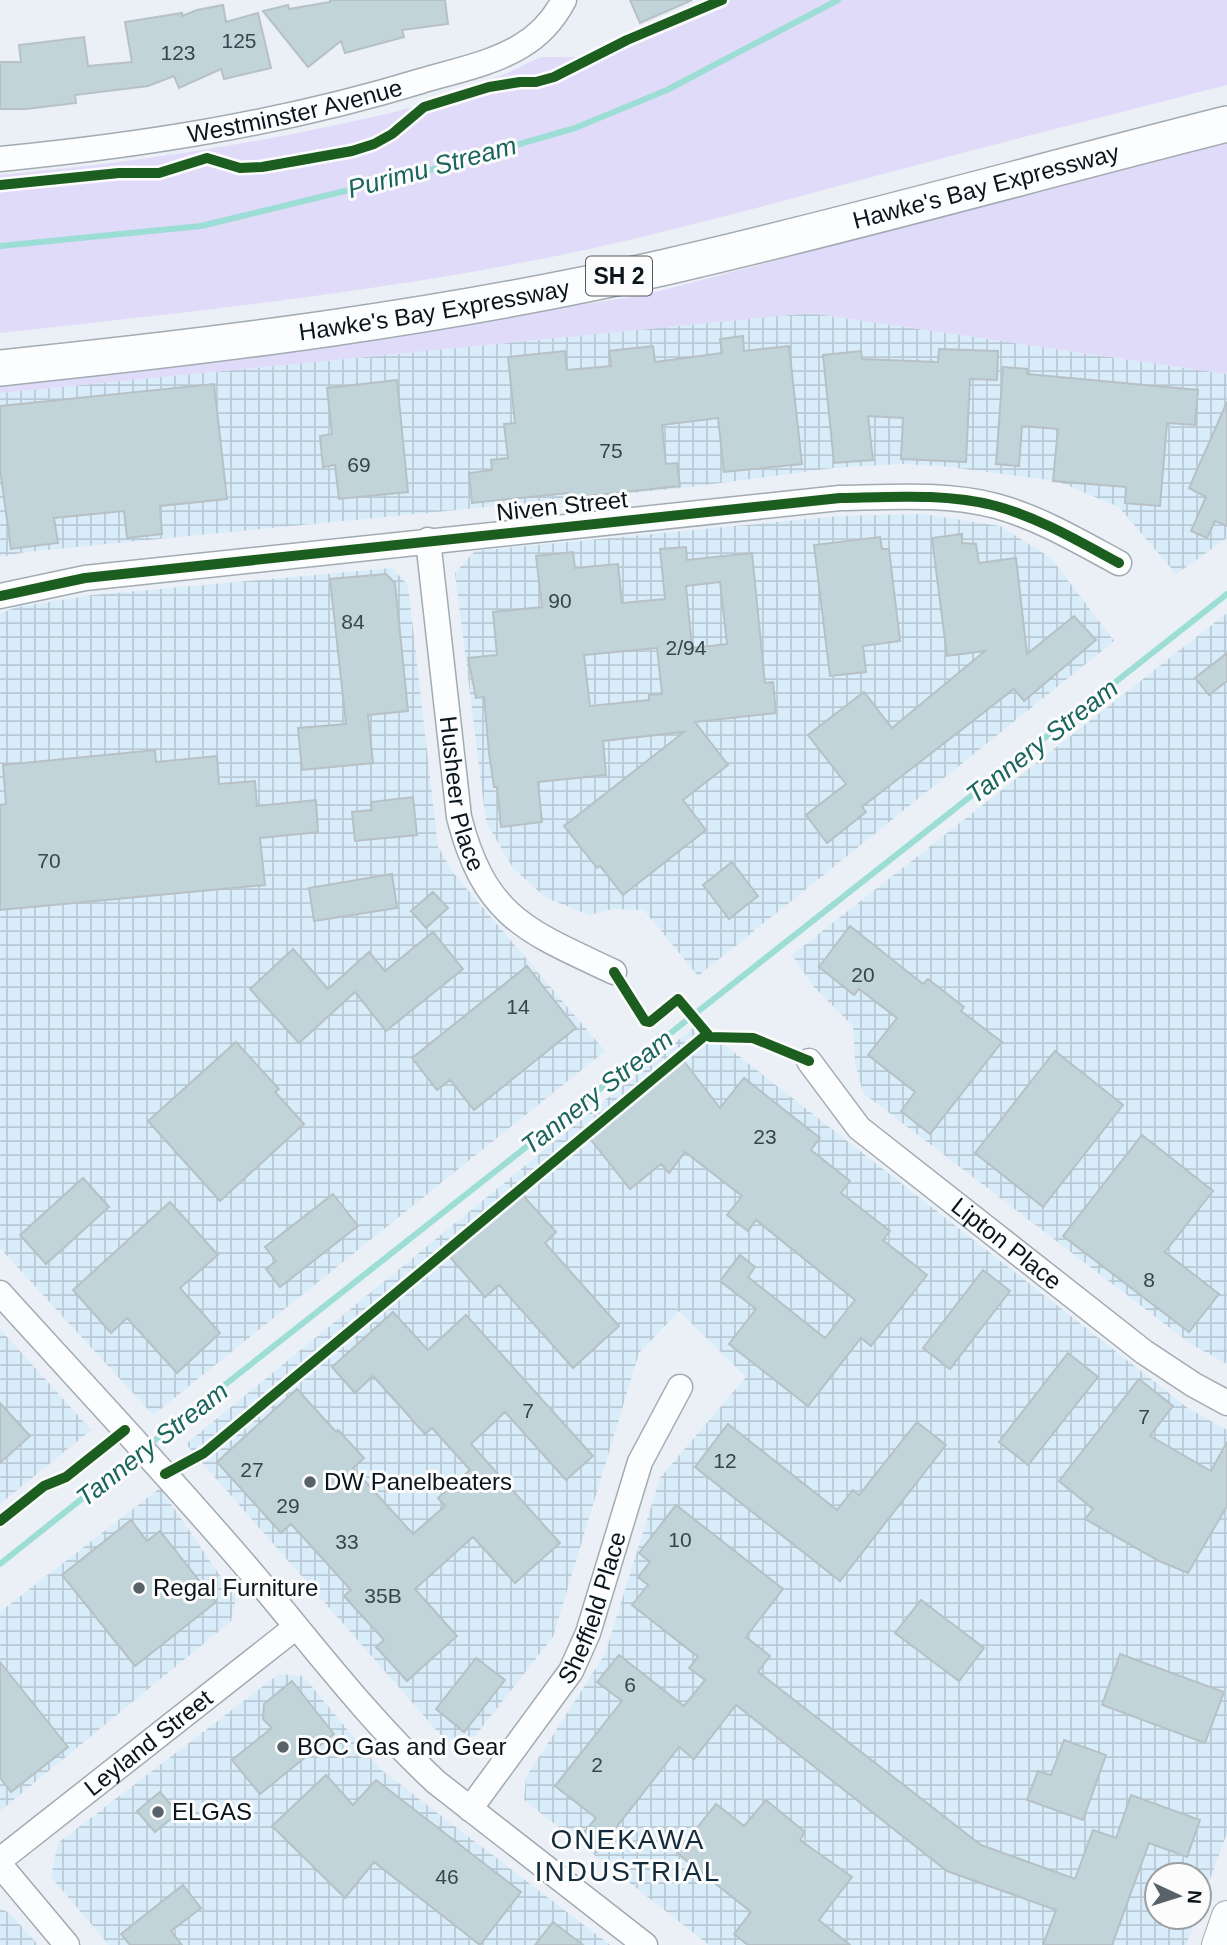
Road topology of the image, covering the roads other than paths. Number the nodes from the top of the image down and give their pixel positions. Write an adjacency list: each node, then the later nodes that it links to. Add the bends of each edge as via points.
1 (564, 0): 4 (street, Westminster Avenue, via 541,31 521,46 372,96 222,129)
2 (1227, 109): 5 (highway, Hawke's Bay Expressway / SH 2, via 738,233 509,281 267,322)
3 (1227, 124): 6 (highway, Hawke's Bay Expressway / SH 2, via 666,267 550,291 317,331)
4 (0, 159)
5 (0, 352)
6 (0, 368)
7 (428, 540): 8 (street, Niven Street, via 840,498 952,498 997,506 1044,523); 9 (street, Niven Street, via 85,578); 10 (street, Husheer Place, via 459,817 468,851 502,908 535,935)
8 (1119, 563)
9 (0, 596)
10 (614, 972)
11 (809, 1061): 14 (street, Lipton Place, via 859,1128 1144,1352)
12 (0, 1293): 15 (street, via 158,1466)
13 (680, 1387): 16 (street, Sheffield Place, via 639,1462 588,1633 571,1671)
14 (1227, 1403)
15 (296, 1627): 16 (street, via 397,1745); 17 (street, Leyland Street)
16 (470, 1809): 21 (street)
17 (0, 1860)
18 (0, 1865): 20 (street)
19 (1227, 1916): 22 (main road)
20 (67, 1945)
21 (645, 1945)
22 (1217, 1945)

